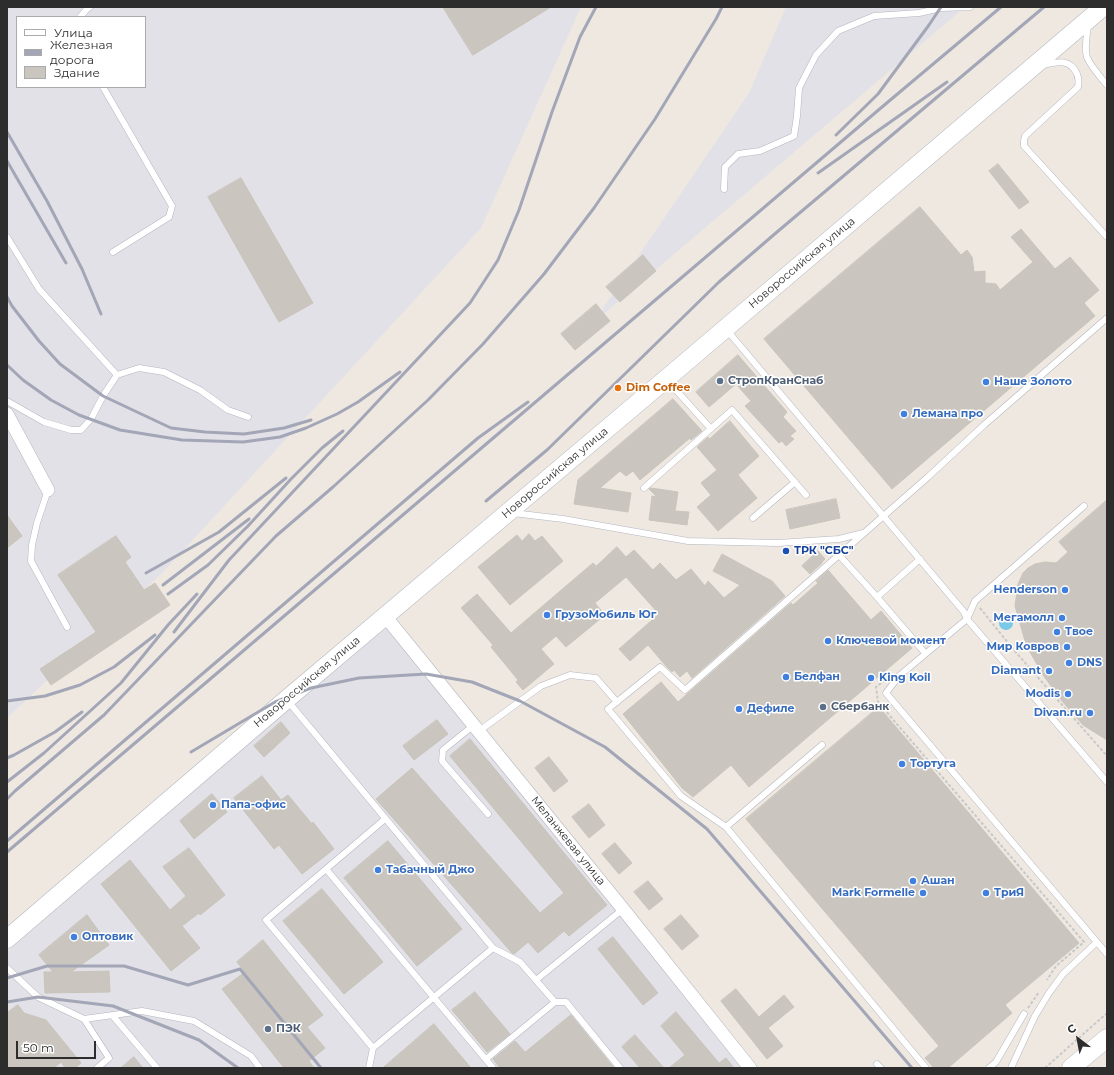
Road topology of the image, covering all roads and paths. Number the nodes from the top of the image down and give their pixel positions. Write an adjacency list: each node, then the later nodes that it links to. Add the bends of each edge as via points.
1 (90, 7): 4 (lane)
2 (970, 7): 8 (lane, via 874,16 838,31 816,55 799,88 794,136 760,151 738,154 725,167)
3 (1096, 13): 5 (main road, Новороссийская улица); 6 (lane, via 1086,39 1087,57)
4 (81, 16)
5 (1032, 67): 10 (lane, via 1057,62 1067,63 1074,67 1080,81 1078,87 1025,136 1024,146); 13 (main road, Новороссийская улица)
6 (1107, 85)
7 (104, 88): 11 (lane, via 172,206 169,217)
8 (724, 189)
9 (7, 237): 14 (lane, via 39,289)
10 (1107, 237)
11 (113, 252)
12 (1107, 318): 26 (lane, via 995,414)
13 (725, 329): 15 (main road, Новороссийская улица); 26 (lane)
14 (117, 375): 16 (lane, via 91,419 81,430 71,430 44,422); 18 (lane, via 139,368 164,372 200,390 228,410)
15 (666, 379): 19 (lane); 25 (main road, Новороссийская улица)
16 (7, 401)
17 (7, 414): 22 (street)
18 (248, 417)
19 (711, 429): 20 (lane, via 732,410); 21 (lane)
20 (795, 482): 23 (lane); 27 (lane)
21 (644, 488)
22 (48, 490): 35 (lane, via 37,523 31,561)
23 (806, 495)
24 (1084, 506): 32 (lane)
25 (507, 513): 28 (lane, via 563,519 688,541 778,543 839,538); 33 (main road, Новороссийская улица)
26 (884, 516): 28 (lane); 30 (lane)
27 (753, 518)
28 (864, 533): 29 (lane)
29 (839, 555): 31 (lane); 39 (lane, via 685,690 660,667)
30 (920, 559): 31 (lane); 34 (lane)
31 (877, 597): 36 (lane)
32 (975, 601): 34 (lane); 42 (path, via 1013,649)
33 (385, 616): 38 (main road, Новороссийская улица); 40 (street, Меланжевая улица)
34 (967, 619): 36 (lane); 43 (lane)
35 (67, 627)
36 (925, 654): 51 (lane, via 899,676 886,693)
37 (886, 679): 50 (path, via 876,687 878,702)
38 (287, 699): 45 (lane); 49 (main road, Новороссийская улица)
39 (617, 702): 40 (lane, via 596,678 570,675 542,686); 46 (lane, via 608,709 681,796)
40 (477, 728): 44 (lane, via 443,750 442,760); 48 (street, Меланжевая улица)
41 (822, 744): 46 (lane)
42 (1107, 756)
43 (1107, 782)
44 (488, 814)
45 (385, 819): 47 (lane); 52 (lane)
46 (726, 827): 72 (lane)
47 (326, 869): 56 (lane); 63 (lane, via 266,920)
48 (623, 909): 55 (lane); 71 (street, Меланжевая улица)
49 (7, 939)
50 (1084, 942)
51 (1097, 942): 53 (lane); 74 (lane, via 1063,974 1049,992)
52 (493, 948): 55 (lane, via 520,962); 56 (lane)
53 (1107, 954)
54 (7, 968): 61 (lane, via 38,997)
55 (536, 980): 57 (lane)
56 (433, 997): 63 (lane); 64 (lane)
57 (555, 1002): 64 (lane); 70 (lane, via 566,1002)
58 (1107, 1013): 75 (path)
59 (1024, 1014): 73 (lane, via 996,1062)
60 (112, 1015): 61 (lane); 66 (lane); 67 (lane, via 142,1011 194,1021 251,1056)
61 (84, 1019): 65 (lane, via 109,1058)
62 (1107, 1038): 76 (main road)
63 (373, 1048): 68 (lane)
64 (486, 1059): 69 (lane)
65 (97, 1068)
66 (157, 1068)
67 (260, 1068)
68 (368, 1068)
69 (493, 1068)
70 (620, 1068)
71 (750, 1068)
72 (926, 1068)
73 (988, 1068)
74 (1011, 1068)
75 (1045, 1068)
76 (1071, 1068)

